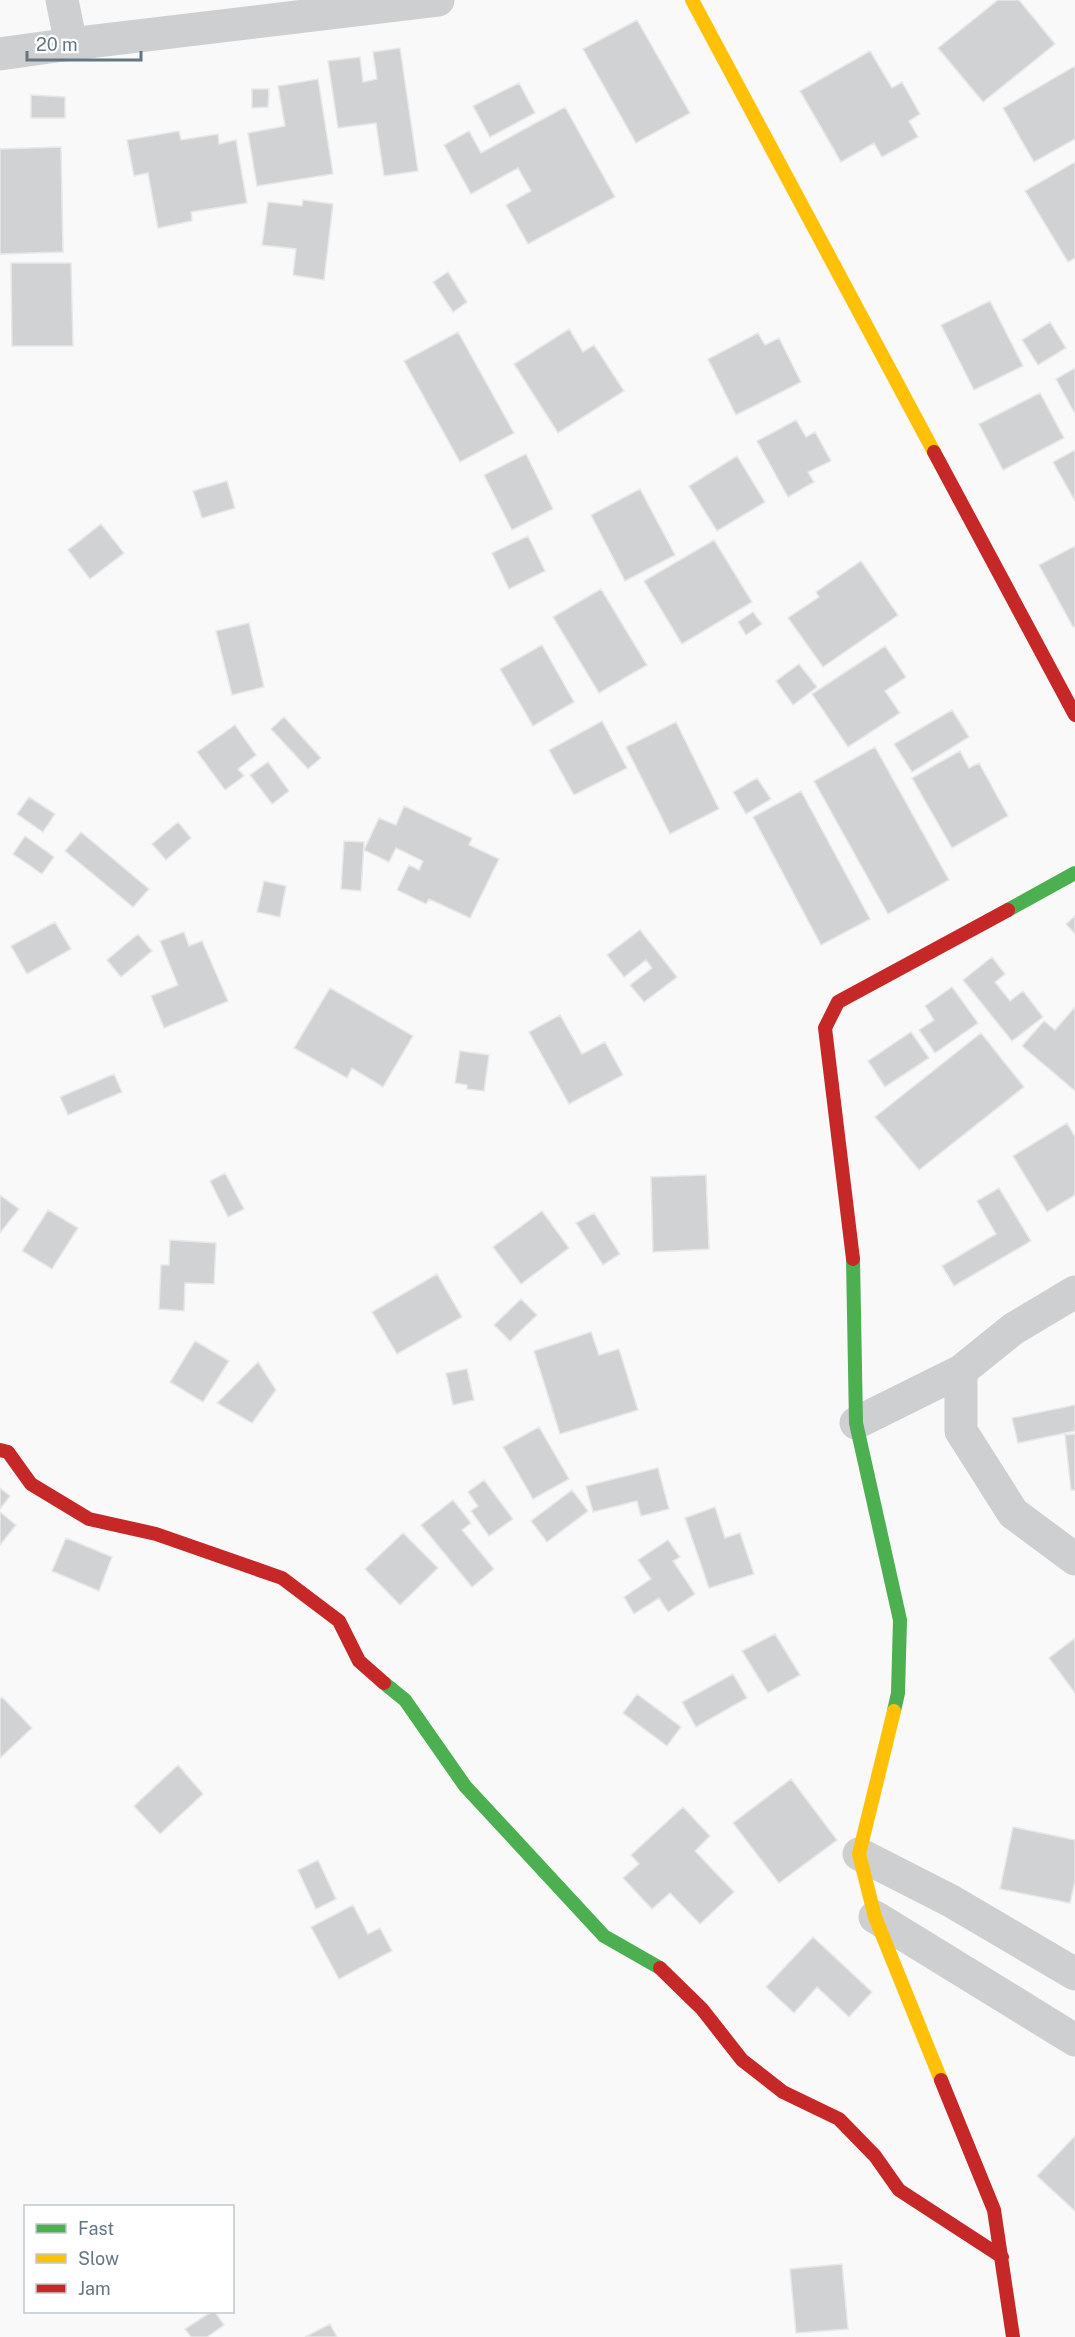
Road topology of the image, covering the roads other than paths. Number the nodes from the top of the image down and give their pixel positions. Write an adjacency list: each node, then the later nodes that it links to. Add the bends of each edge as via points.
1 (62, 0): 4 (street)
2 (438, 0): 4 (street)
3 (692, 0): 6 (street)
4 (71, 44): 5 (street)
5 (0, 54)
6 (1075, 715)
7 (1075, 873): 10 (street, via 838,1002 825,1028 852,1257)
8 (1075, 1292): 9 (street, via 1013,1329)
9 (961, 1371): 10 (street); 12 (street, via 961,1431 1013,1513)
10 (856, 1423): 13 (street, via 900,1620 898,1693)
11 (0, 1450): 17 (street, via 8,1452 31,1484 89,1519 156,1534 282,1578 339,1621 359,1661 405,1700 465,1786 604,1936 657,1965 702,2009 742,2060 783,2092 839,2119 875,2156 899,2190)
12 (1075, 1559)
13 (859, 1854): 14 (street); 15 (street, via 951,1901)
14 (875, 1917): 16 (street); 17 (street, via 994,2210)
15 (1075, 1974)
16 (1075, 2040)
17 (1002, 2257): 18 (street)
18 (1013, 2337)

